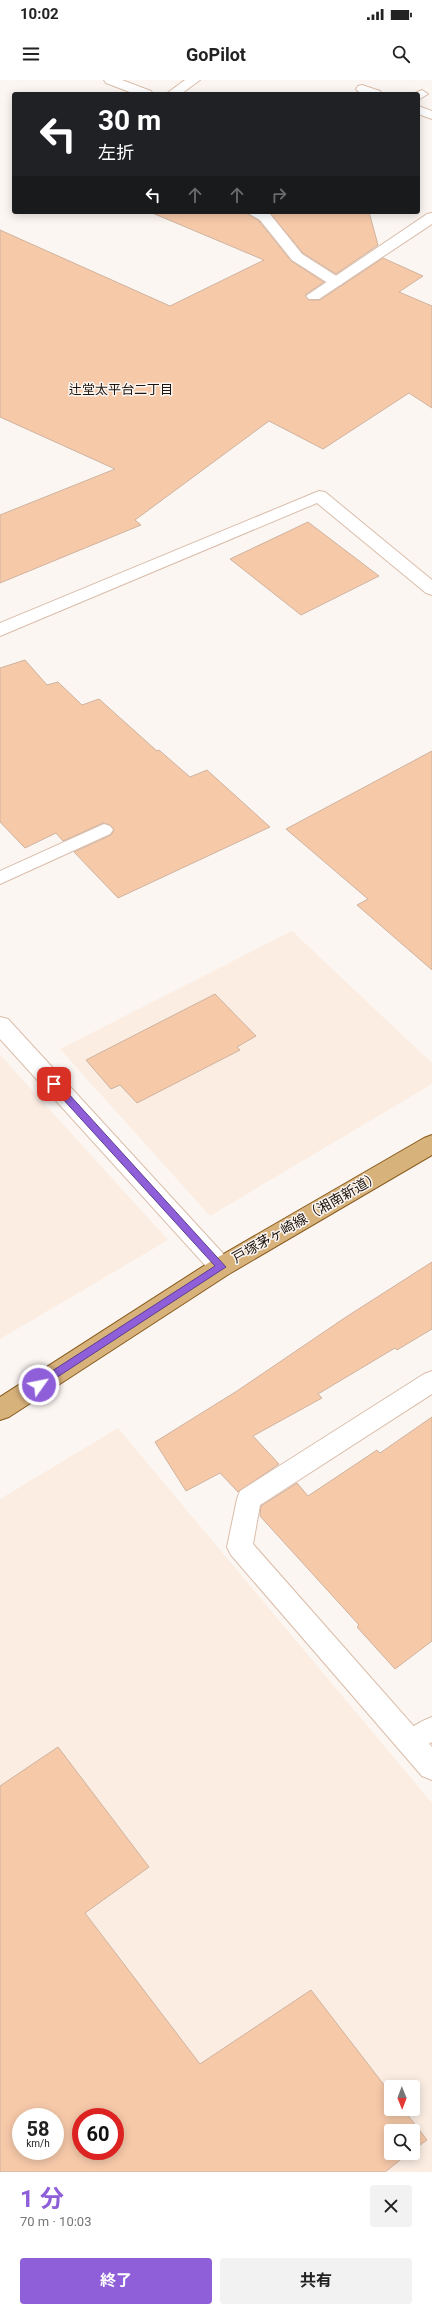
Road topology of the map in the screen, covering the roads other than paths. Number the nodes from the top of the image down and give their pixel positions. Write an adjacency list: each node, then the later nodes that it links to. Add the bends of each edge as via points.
1 (110, 80): 4 (lane)
2 (194, 80): 5 (lane)
3 (362, 89): 6 (lane)
4 (142, 92)
5 (175, 92)
6 (370, 92)
7 (420, 111): 8 (lane)
8 (432, 115)
9 (258, 214): 11 (lane, via 265,217 296,257)
10 (432, 217): 11 (street)
11 (336, 282): 12 (street)
12 (314, 296)
13 (432, 589): 14 (street, via 319,496)
14 (0, 630)
15 (104, 830): 16 (lane)
16 (0, 878)
17 (0, 1025): 19 (street)
18 (432, 1144): 19 (main road, 戸塚茅ヶ崎線（湘南新道）)
19 (221, 1267): 21 (main road, 戸塚茅ヶ崎線（湘南新道）)
20 (432, 1381): 23 (street, via 249,1499 240,1547)
21 (0, 1410)
22 (432, 1728): 23 (lane)
23 (411, 1743): 24 (street)
24 (432, 1767)

